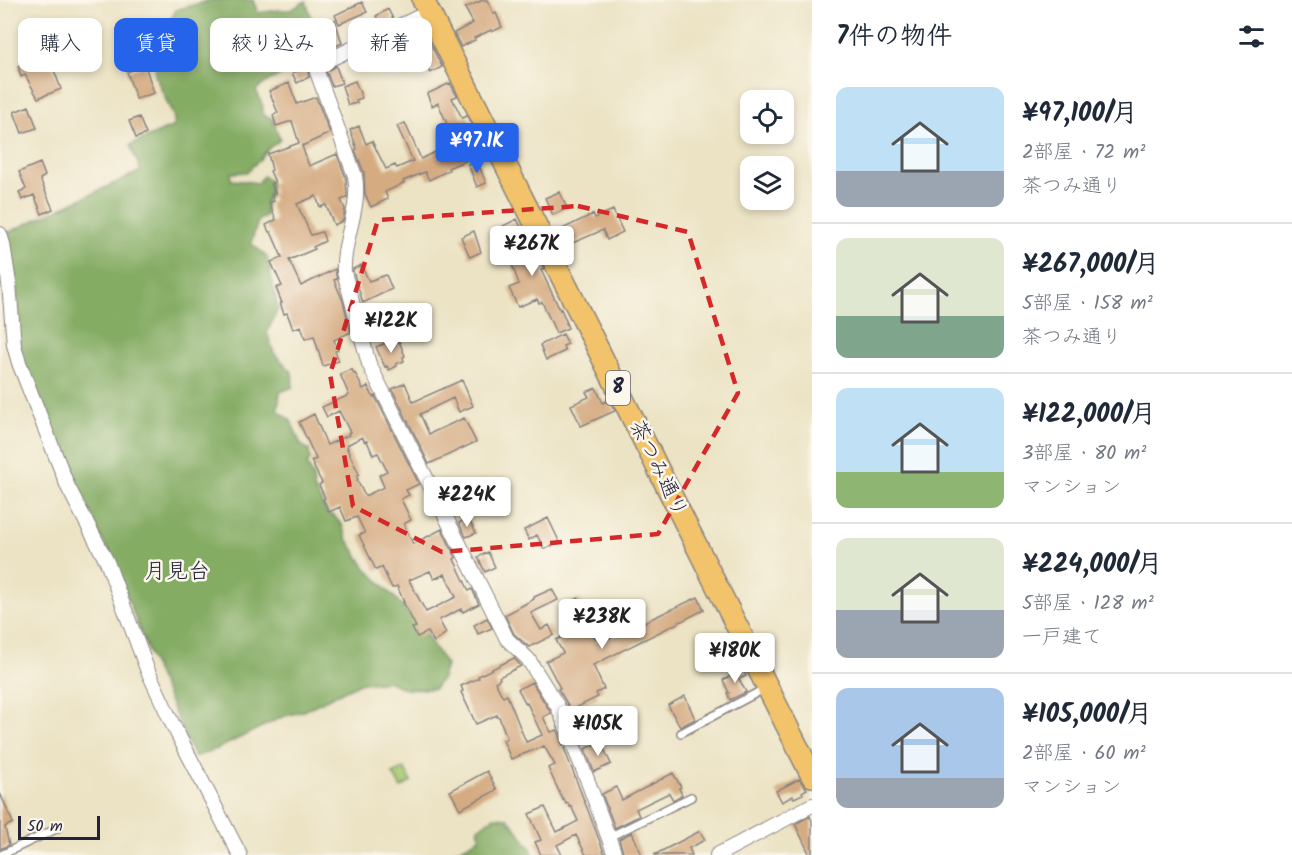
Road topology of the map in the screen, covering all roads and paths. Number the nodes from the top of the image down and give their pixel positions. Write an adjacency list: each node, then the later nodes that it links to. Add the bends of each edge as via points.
1 (426, 6): 3 (main road, 茶つみ通り / 8); 9 (street, via 318,67 355,176 345,272 369,364 507,639 528,659 558,707)
2 (0, 234): 11 (street, via 19,363 68,487 107,562 147,669)
3 (766, 688): 4 (lane); 5 (main road, 茶つみ通り / 8)
4 (681, 733)
5 (812, 776)
6 (691, 797): 9 (lane)
7 (812, 805): 13 (street)
8 (58, 828): 10 (lane)
9 (609, 837): 12 (street)
10 (1, 855)
11 (240, 855)
12 (615, 855)
13 (717, 855)

